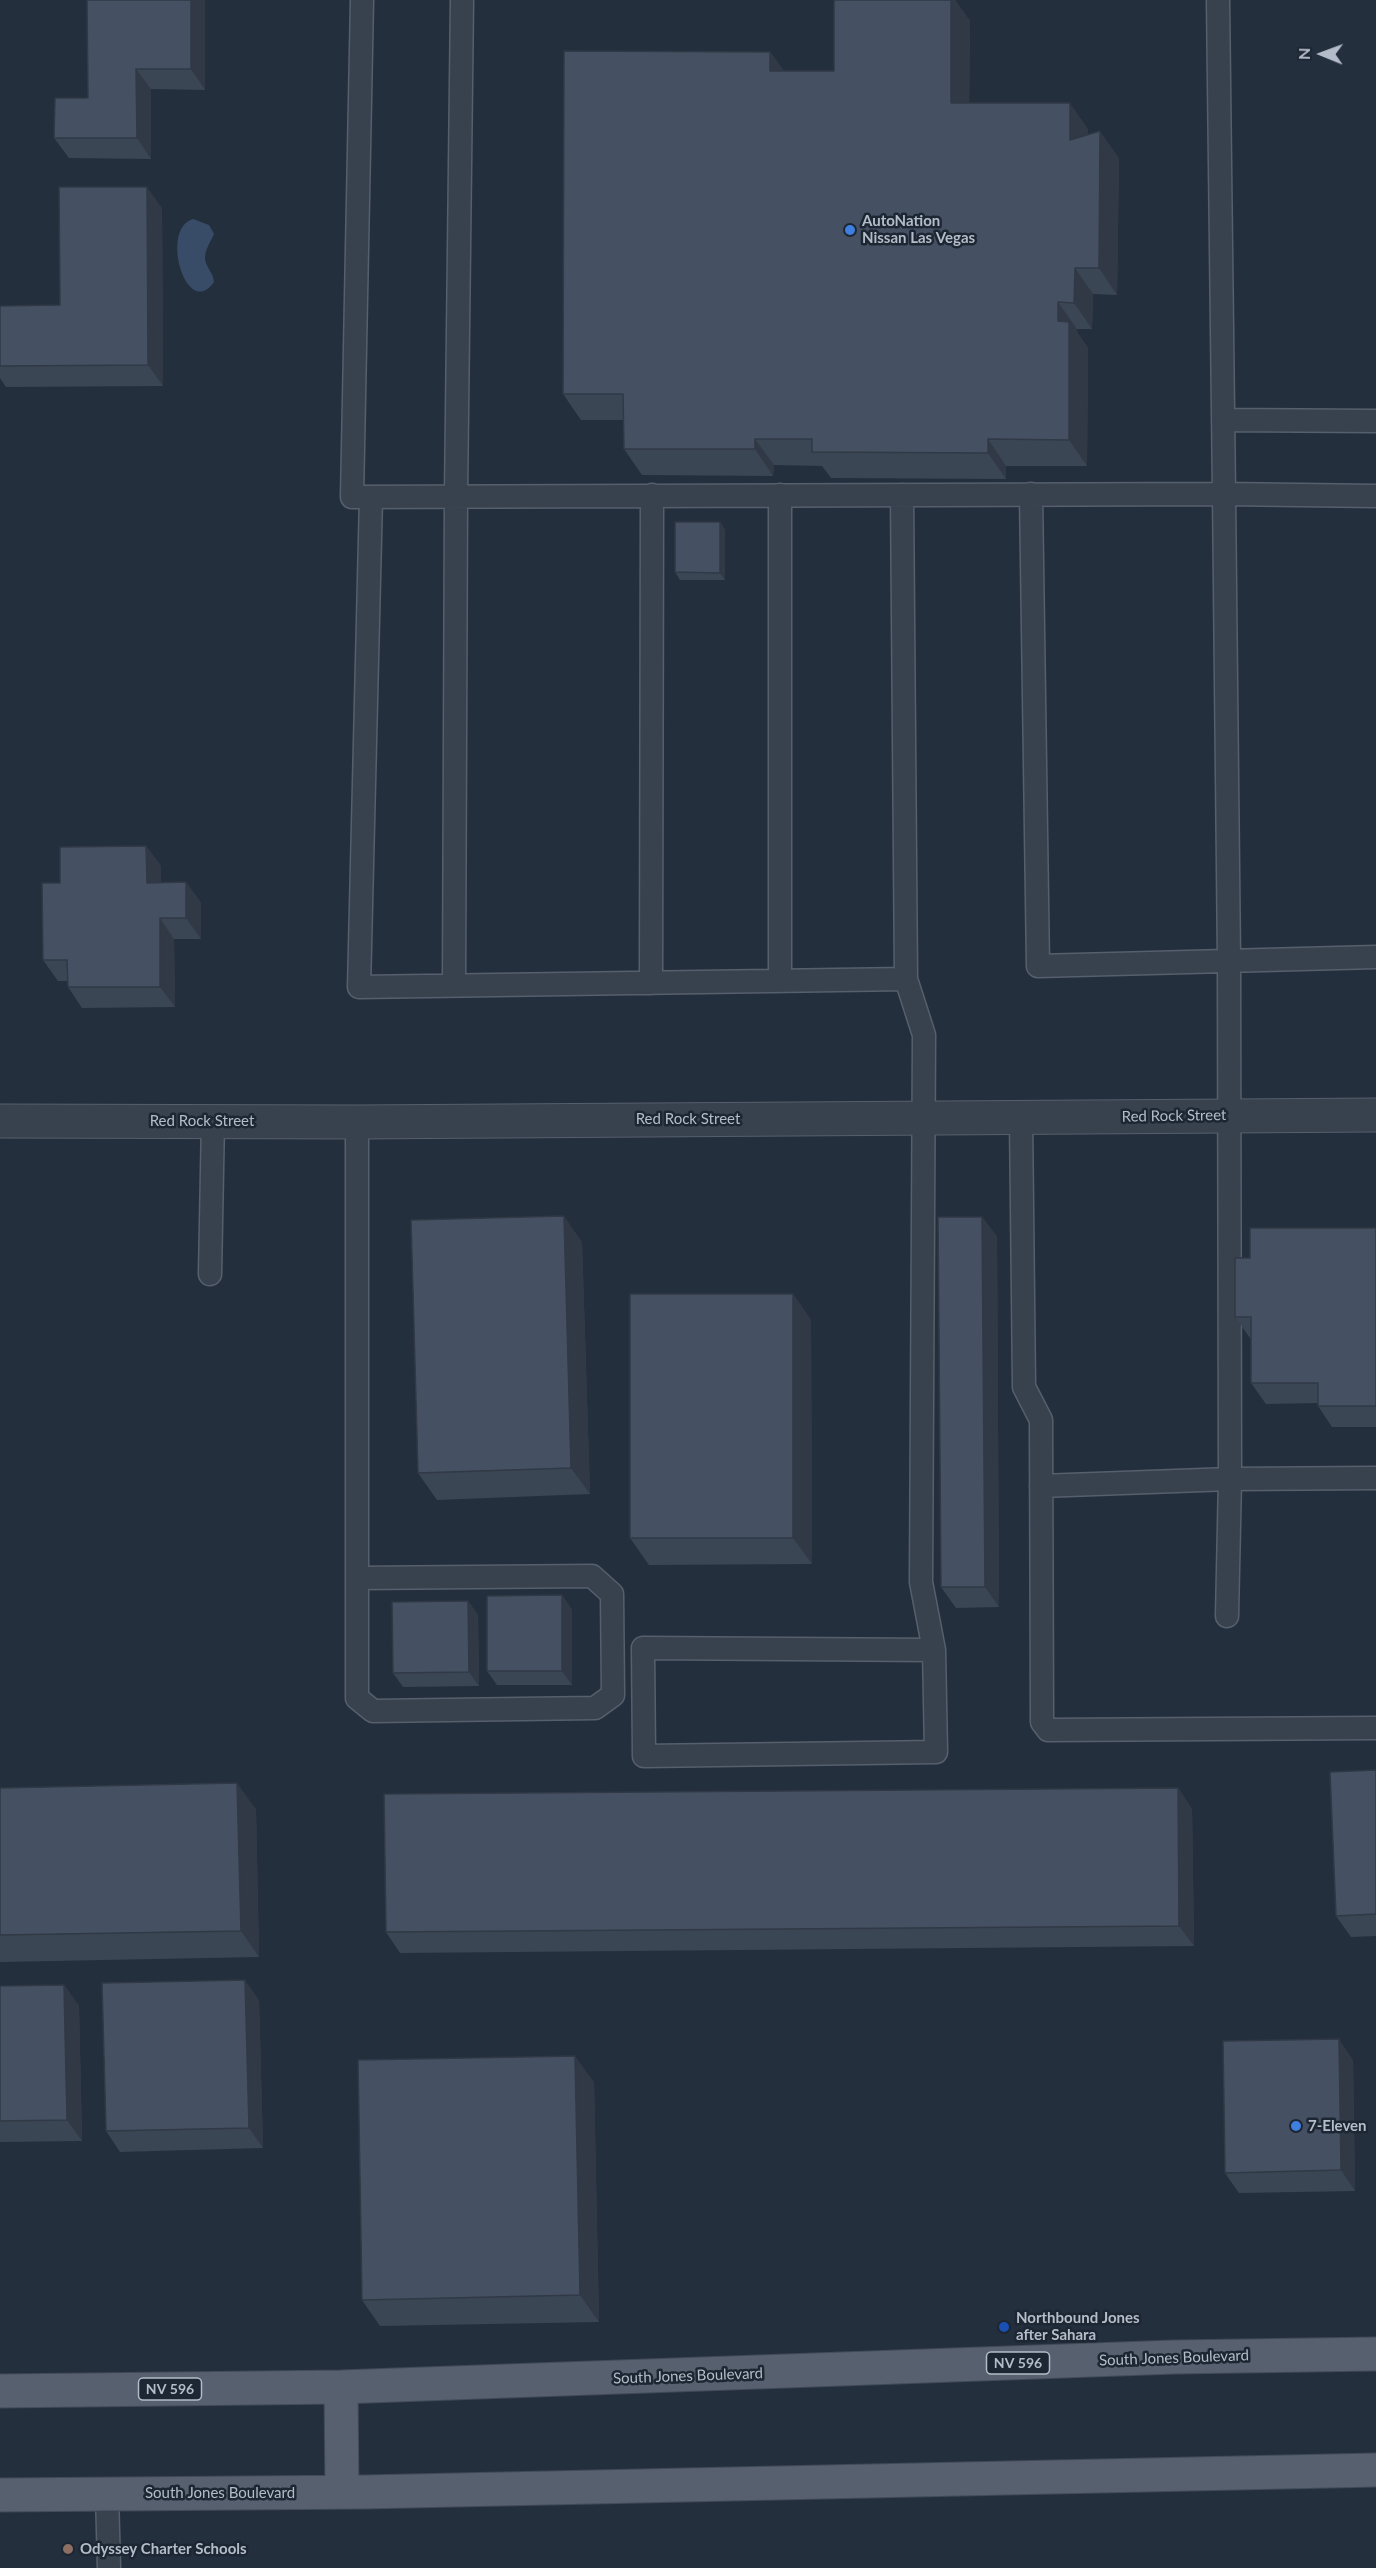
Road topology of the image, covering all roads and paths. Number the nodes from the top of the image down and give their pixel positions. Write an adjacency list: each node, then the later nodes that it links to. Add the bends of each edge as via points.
1 (362, 0): 13 (lane, via 352,497)
2 (462, 0): 11 (lane)
3 (1218, 0): 4 (lane)
4 (1223, 420): 5 (lane); 7 (lane)
5 (1376, 421)
6 (1032, 494): 7 (lane); 10 (lane); 15 (lane, via 1038,966)
7 (1224, 494): 12 (lane); 15 (lane)
8 (652, 495): 9 (lane); 11 (lane); 18 (lane)
9 (780, 495): 10 (lane); 17 (lane)
10 (902, 495): 16 (lane)
11 (456, 496): 13 (lane); 19 (lane)
12 (1376, 496)
13 (371, 497): 19 (lane, via 359,987)
14 (1376, 957): 15 (lane)
15 (1229, 962): 20 (lane)
16 (906, 979): 17 (lane); 22 (lane, via 924,1035)
17 (780, 981): 18 (lane)
18 (651, 983): 19 (lane)
19 (454, 985)
20 (1229, 1115): 21 (street, Red Rock Street); 23 (street, Red Rock Street); 29 (lane)
21 (1376, 1115)
22 (923, 1118): 23 (street, Red Rock Street); 26 (street, Red Rock Street); 33 (lane, via 921,1582)
23 (1021, 1118): 30 (lane, via 1024,1387 1041,1420)
24 (213, 1120): 25 (street, Red Rock Street); 26 (street, Red Rock Street); 27 (lane)
25 (0, 1121)
26 (357, 1122): 31 (lane)
27 (210, 1274)
28 (1376, 1478): 29 (lane)
29 (1230, 1479): 30 (lane); 32 (lane)
30 (1041, 1486): 34 (lane, via 1042,1722 1048,1730)
31 (358, 1578): 31 (lane, via 357,1698 373,1711 595,1708 613,1695 612,1594 592,1576)
32 (1227, 1616)
33 (934, 1650): 33 (lane, via 936,1752 644,1756 643,1648)
34 (1376, 1728)
35 (1376, 2354): 36 (main road, South Jones Boulevard / NV 596, via 1175,2357)
36 (340, 2387): 37 (main road, South Jones Boulevard / NV 596); 39 (main road)
37 (0, 2391)
38 (1376, 2470): 39 (main road, South Jones Boulevard)
39 (342, 2492): 40 (main road, South Jones Boulevard)
40 (107, 2494): 41 (main road, South Jones Boulevard); 42 (lane)
41 (0, 2495)
42 (109, 2568)

